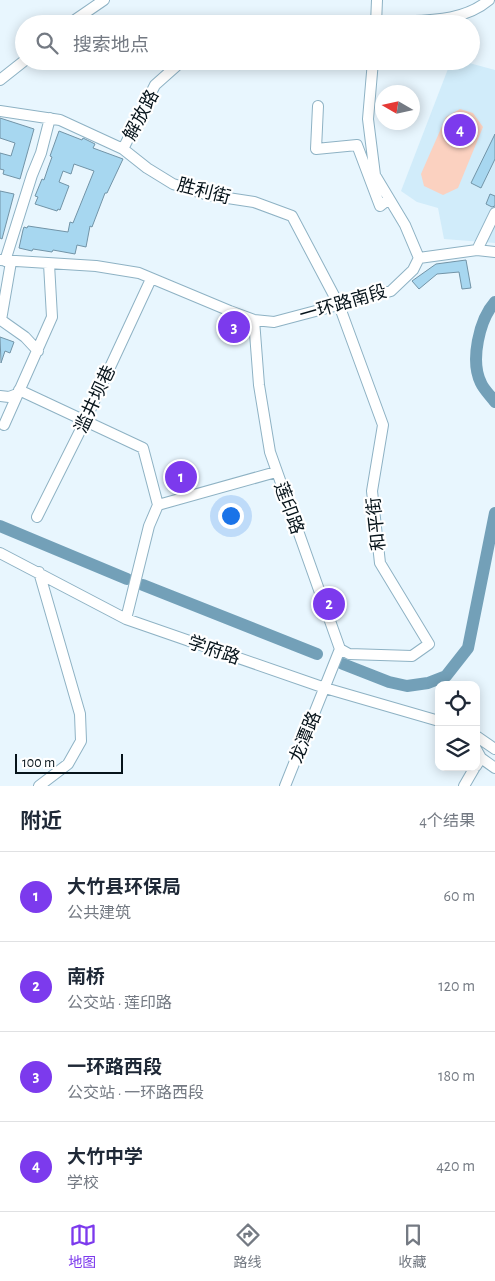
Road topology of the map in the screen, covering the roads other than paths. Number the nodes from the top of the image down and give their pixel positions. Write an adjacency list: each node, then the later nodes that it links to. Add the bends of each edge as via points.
1 (104, 0): 4 (street)
2 (377, 0): 5 (street)
3 (489, 0): 6 (street, via 480,8)
4 (83, 15)
5 (376, 15)
6 (453, 15)
7 (15, 68): 10 (street)
8 (172, 70): 14 (street, 解放路, via 155,86)
9 (372, 70): 15 (street, via 368,119 376,175)
10 (0, 80)
11 (318, 106): 15 (street, via 316,149 357,145 380,206)
12 (0, 111): 13 (street, 胜利街)
13 (50, 118): 14 (street, 胜利街); 20 (street)
14 (123, 149): 23 (street, 胜利街, via 173,184 208,195 254,202 292,216)
15 (389, 198): 19 (street)
16 (495, 212): 17 (street)
17 (477, 250): 18 (street); 19 (street)
18 (495, 252)
19 (419, 258): 23 (street, 一环路南段, via 414,270 391,291)
20 (5, 261): 21 (street, 一环路南段); 25 (street, via 1,320)
21 (49, 264): 22 (street, 一环路南段, via 96,266 139,273); 25 (street, via 52,317)
22 (151, 279): 24 (street, 一环路南段); 28 (street, 滥井坝巷)
23 (339, 305): 24 (street, 一环路南段, via 274,322); 36 (street, 和平街, via 383,425 372,490 380,563 429,644 412,656 349,654)
24 (254, 320): 30 (street, 莲印路, via 260,385)
25 (38, 351): 26 (street)
26 (18, 392): 27 (street, via 9,397); 28 (street); 29 (street)
27 (0, 396)
28 (85, 421): 31 (street, via 143,448); 32 (street, 滥井坝巷)
29 (4, 425)
30 (276, 472): 31 (street); 36 (street, 莲印路)
31 (158, 505): 35 (street, via 149,526)
32 (37, 517)
33 (0, 553): 34 (street, 学府路)
34 (39, 572): 35 (street, 学府路); 44 (street, via 80,714 81,741 68,764)
35 (126, 619): 37 (street, 学府路)
36 (340, 649): 37 (street)
37 (325, 688): 38 (street, 学府路); 45 (street, 龙潭路)
38 (435, 720)
39 (480, 739): 40 (street)
40 (495, 749)
41 (480, 761): 42 (street)
42 (495, 768)
43 (472, 771): 46 (street)
44 (39, 786)
45 (285, 786)
46 (464, 786)

